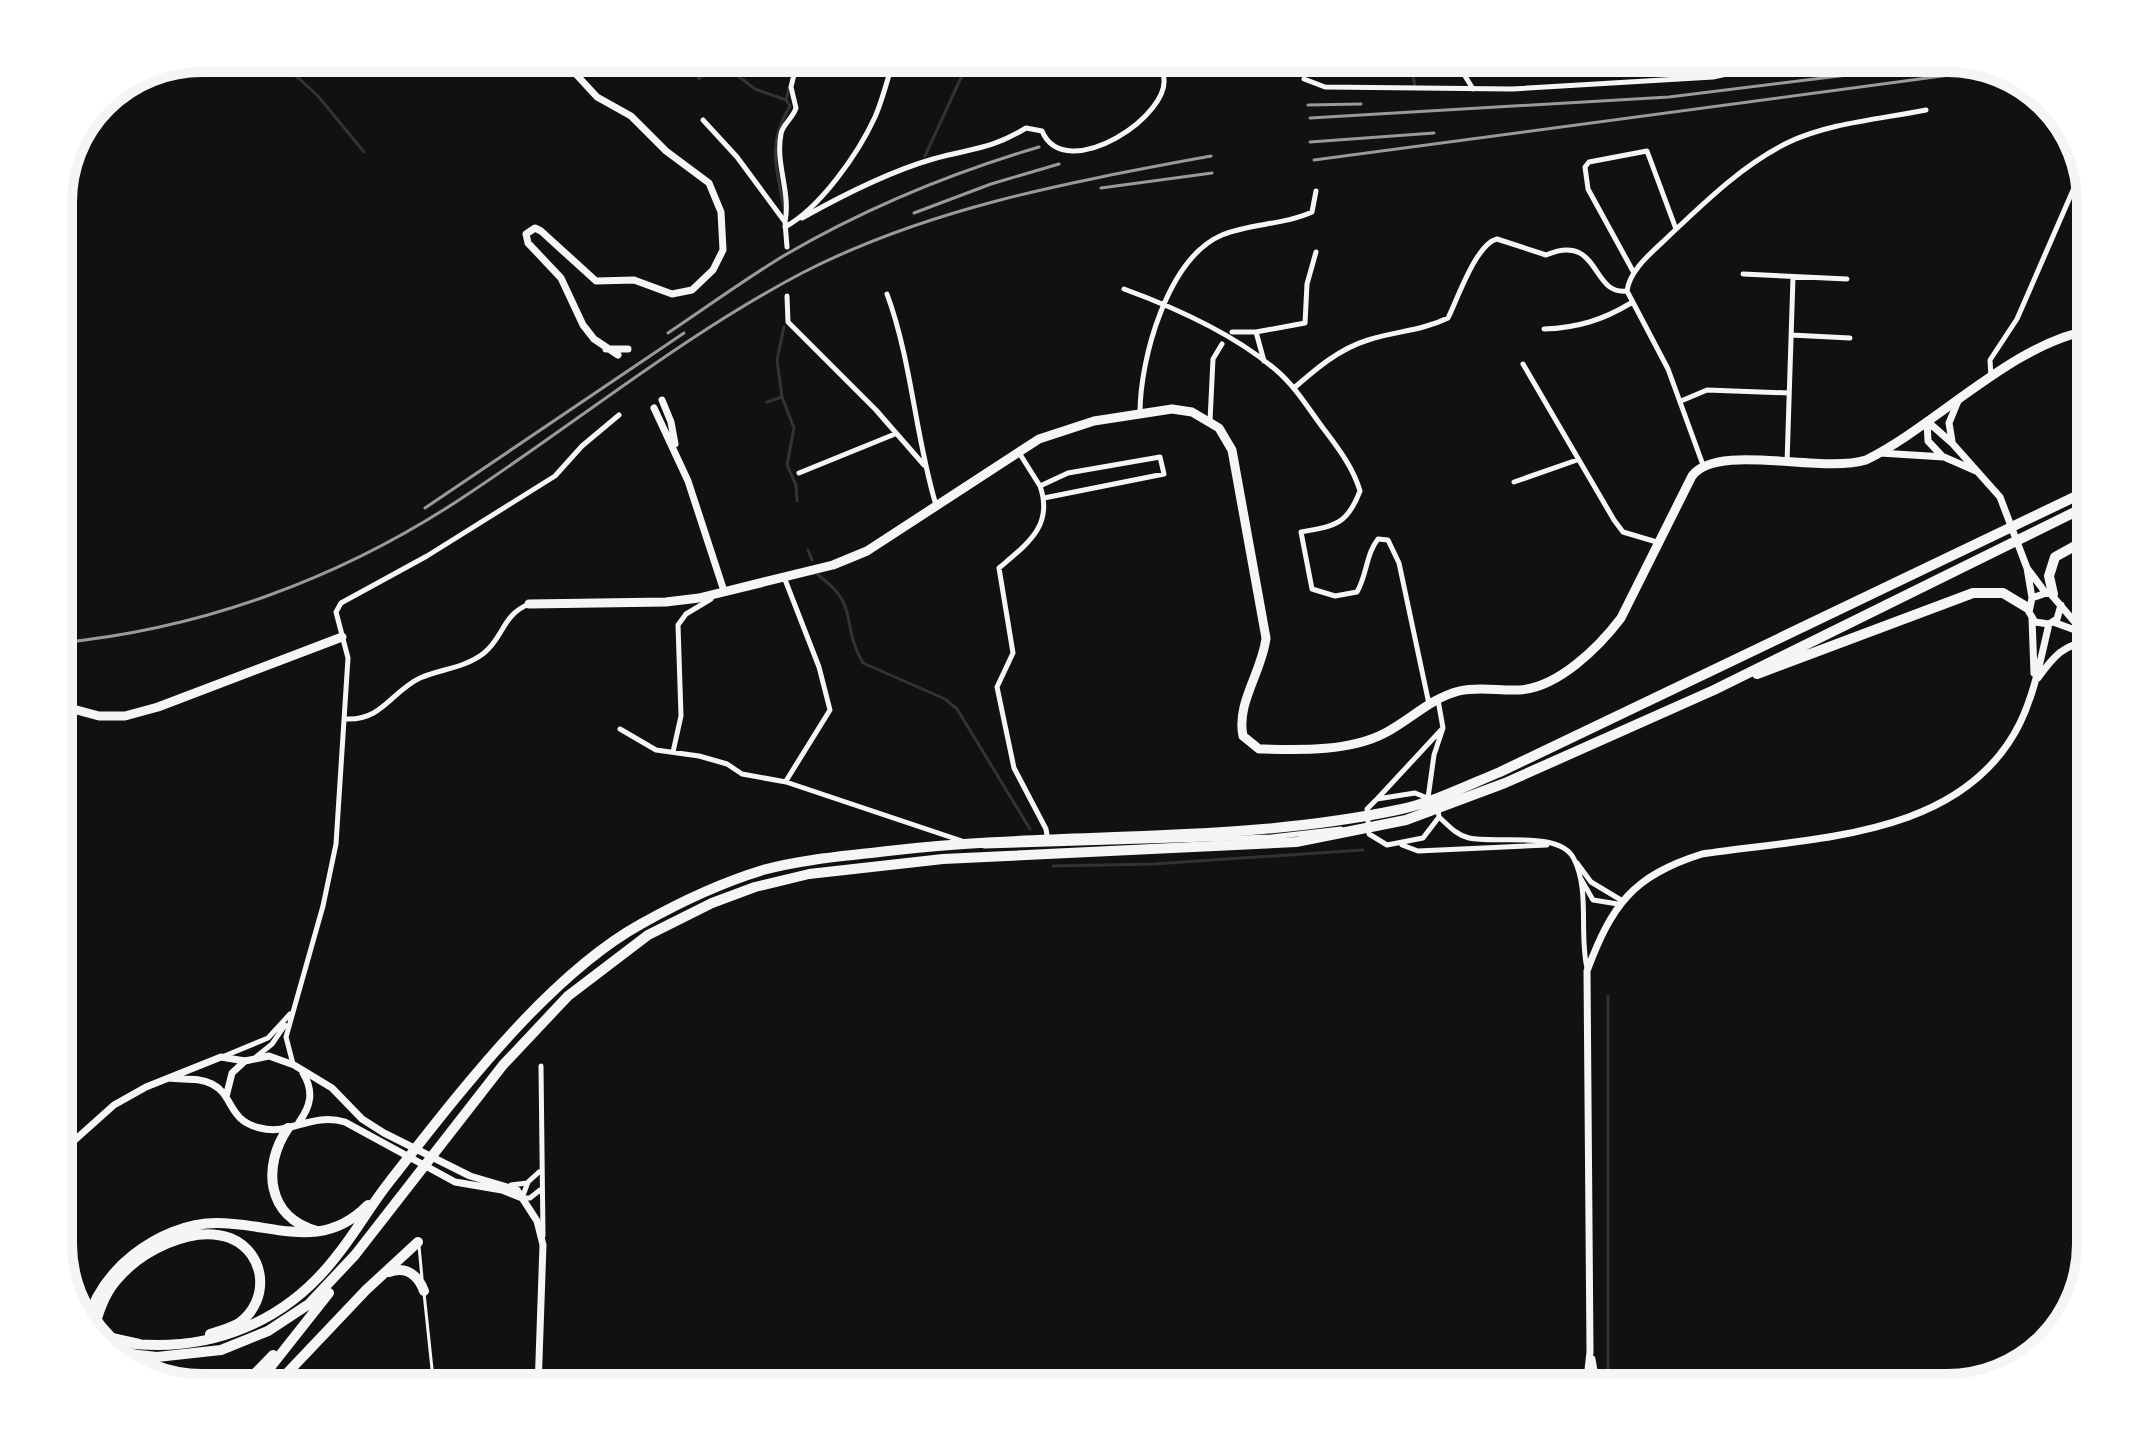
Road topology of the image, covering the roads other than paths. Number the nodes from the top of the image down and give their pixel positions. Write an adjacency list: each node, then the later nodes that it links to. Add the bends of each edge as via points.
1 (574, 72): 35 (street, via 597,97 631,116 709,183 721,212 720,258 703,282 682,294 634,280 596,281 541,231 529,229 528,243 561,278 583,325)
2 (795, 72): 14 (street, via 791,87 796,108 781,130 779,150 789,203)
3 (889, 72): 13 (street, via 875,117 828,190)
4 (1150, 72): 13 (street, via 1163,74 1165,89 1148,113 1089,150 1068,152 1046,140 1042,131 1026,128 994,147 900,172)
5 (1459, 72): 8 (street)
6 (1736, 72): 8 (street)
7 (1304, 79): 8 (street, via 1325,87)
8 (1473, 90)
9 (1926, 110): 15 (street, via 1789,142 1748,165)
10 (703, 120): 14 (street, via 737,157)
11 (2075, 186): 40 (street, via 2017,319 1990,360)
12 (1316, 191): 26 (street, via 1312,212 1238,229 1196,249)
13 (802, 218): 14 (street)
14 (785, 225): 16 (street)
15 (1676, 229): 18 (street); 18 (street, via 1647,151 1589,162 1588,189)
16 (787, 247)
17 (1316, 252): 30 (street, via 1305,323)
18 (1634, 273): 23 (street)
19 (1743, 274): 20 (street)
20 (1793, 277): 21 (street); 32 (street)
21 (1847, 279)
22 (1124, 289): 26 (street)
23 (1627, 291): 27 (street); 41 (street, via 1609,289 1581,253 1561,248 1546,255 1490,241 1448,318 1343,350)
24 (887, 294): 59 (street, via 898,324)
25 (787, 296): 51 (street, via 788,322)
26 (1163, 303): 38 (street); 47 (street, via 1140,381)
27 (1631, 303): 28 (street, via 1571,328); 45 (street, via 1655,342)
28 (1544, 329)
29 (1232, 332): 30 (street)
30 (1256, 332): 38 (street)
31 (2077, 334): 40 (main road, via 2052,342)
32 (1791, 335): 33 (street); 42 (street)
33 (1850, 338)
34 (1222, 344): 50 (street, via 1213,359)
35 (606, 349): 36 (street); 37 (street)
36 (628, 349)
37 (618, 355)
38 (1265, 362): 41 (street)
39 (1523, 364): 57 (street)
40 (1991, 379): 44 (main road)
41 (1294, 388): 85 (street, via 1355,473 1360,491 1346,518 1333,527 1301,532 1312,589 1335,596 1357,592 1372,547 1378,539 1388,540 1399,563)
42 (1789, 393): 45 (street, via 1707,390); 58 (street)
43 (662, 400): 53 (street)
44 (1958, 401): 49 (main road); 52 (street, via 1949,423)
45 (1680, 402): 60 (street)
46 (654, 408): 53 (street)
47 (1140, 413): 50 (main road, via 1172,409); 54 (main road, via 1067,428)
48 (619, 415): 81 (street, via 555,476 341,603 336,612)
49 (1927, 421): 52 (street); 55 (main road); 56 (street, via 1928,441)
50 (1210, 422): 85 (main road, via 1232,450 1265,624 1264,656 1240,722 1243,736 1259,749 1346,745 1387,732)
51 (895, 434): 59 (street); 61 (street)
52 (1952, 443): 62 (street)
53 (676, 450): 73 (street)
54 (1017, 450): 64 (street); 67 (main road)
55 (1879, 453): 56 (street); 58 (main road, via 1844,465)
56 (1944, 457): 62 (street)
57 (1577, 460): 63 (street); 69 (street, via 1623,532)
58 (1787, 463): 60 (main road, via 1723,459)
59 (924, 465): 67 (street)
60 (1703, 465): 69 (main road, via 1692,476)
61 (799, 473)
62 (1981, 474): 71 (street, via 2000,497)
63 (1514, 482)
64 (1040, 486): 66 (street); 66 (street, via 1068,473 1160,457 1164,474)
65 (2077, 496): 93 (highway)
66 (1044, 498): 101 (street, via 1043,522 999,568 1013,653 997,687 1014,768 1046,829)
67 (936, 505): 72 (main road, via 867,551)
68 (2077, 511): 84 (highway)
69 (1660, 543): 85 (main road, via 1610,633 1567,669 1540,686 1469,689)
70 (2077, 545): 74 (highway, via 2055,557)
71 (2027, 568): 74 (street); 77 (street)
72 (783, 576): 73 (main road); 91 (street, via 830,710)
73 (724, 591): 75 (main road, via 666,602); 90 (street, via 686,614 678,625 681,716)
74 (2049, 593): 76 (street); 77 (street)
75 (529, 604): 87 (street, via 512,611 486,651 469,663 418,679 377,713)
76 (2061, 605): 78 (street); 79 (street)
77 (2031, 608): 78 (street); 83 (street); 84 (highway, via 2003,593 1973,593)
78 (2051, 623): 80 (street); 83 (street)
79 (2077, 624)
80 (2077, 633)
81 (342, 637): 86 (main road, via 125,716); 87 (street, via 348,658)
82 (2077, 642): 83 (street, via 2053,657)
83 (2035, 683): 104 (street, via 2019,726 2003,750 1978,778 1944,803 1874,827 1702,854 1654,873)
84 (1714, 690): 93 (highway, via 1505,783)
85 (1433, 702): 88 (street)
86 (72, 709)
87 (346, 719): 106 (street, via 336,844)
88 (1443, 728): 92 (street); 94 (street)
89 (620, 729): 90 (street, via 656,750)
90 (673, 752): 91 (street)
91 (786, 782): 101 (street, via 930,833 990,848)
92 (1428, 798): 94 (street, via 1415,793); 96 (street, via 1437,802)
93 (1451, 798): 124 (highway, via 1298,827 936,845 805,861 708,889 637,926 559,987 469,1085); 129 (highway, via 1406,820 1296,842 943,859 809,874 712,903 648,935 568,996 503,1065)
94 (1377, 799): 95 (street)
95 (1367, 809): 97 (street); 98 (street)
96 (1439, 817): 99 (street, via 1423,838); 100 (street, via 1466,838)
97 (1331, 829): 98 (street); 101 (street, via 1271,837)
98 (1369, 834): 99 (street, via 1387,845)
99 (1397, 844): 100 (street, via 1418,851)
100 (1551, 845): 102 (street)
101 (1048, 846)
102 (1574, 859): 103 (street); 104 (street, via 1591,882)
103 (1579, 875): 104 (street, via 1593,900); 105 (street)
104 (1620, 902): 105 (street, via 1603,928)
105 (1587, 971): 136 (street)
106 (293, 1010): 107 (street, via 268,1038); 108 (street, via 272,1044); 110 (street, via 286,1037)
107 (221, 1057): 109 (street); 113 (street)
108 (256, 1057): 109 (street); 110 (street)
109 (245, 1061): 114 (street, via 232,1073)
110 (294, 1065): 112 (street)
111 (541, 1066): 118 (street)
112 (302, 1071): 115 (street, via 311,1096); 120 (street, via 332,1088 384,1133 470,1176)
113 (169, 1078): 114 (street, via 207,1082); 117 (street, via 114,1105)
114 (226, 1099): 116 (street, via 245,1123 270,1130)
115 (299, 1122): 116 (street); 122 (street, via 345,1122 455,1182)
116 (288, 1128): 125 (highway, via 270,1174 277,1203)
117 (72, 1142)
118 (540, 1171): 119 (street); 121 (street)
119 (528, 1182): 120 (street); 122 (street)
120 (511, 1185): 122 (street)
121 (540, 1189): 122 (street); 128 (street)
122 (522, 1198): 128 (street, via 537,1221)
123 (271, 1205): 125 (highway)
124 (368, 1209): 126 (highway); 135 (highway, via 317,1280 247,1329 181,1345)
125 (286, 1214): 126 (highway)
126 (319, 1231): 132 (highway, via 283,1233 216,1223 174,1231 119,1266)
127 (418, 1242): 130 (highway); 131 (lane)
128 (543, 1245): 141 (street)
129 (355, 1255): 137 (highway, via 309,1304 249,1340 192,1356); 138 (highway, via 348,1271)
130 (387, 1273): 131 (highway, via 403,1269 420,1280); 139 (highway)
131 (424, 1291): 140 (lane)
132 (91, 1312)
133 (98, 1321): 135 (highway, via 116,1281 171,1242 217,1235 252,1255 259,1268 260,1292 237,1324 196,1338)
134 (113, 1338): 135 (highway)
135 (135, 1344)
136 (1590, 1352): 142 (street); 143 (street)
137 (134, 1355)
138 (259, 1374)
139 (286, 1374)
140 (433, 1374)
141 (538, 1374)
142 (1588, 1374)
143 (1594, 1374)

